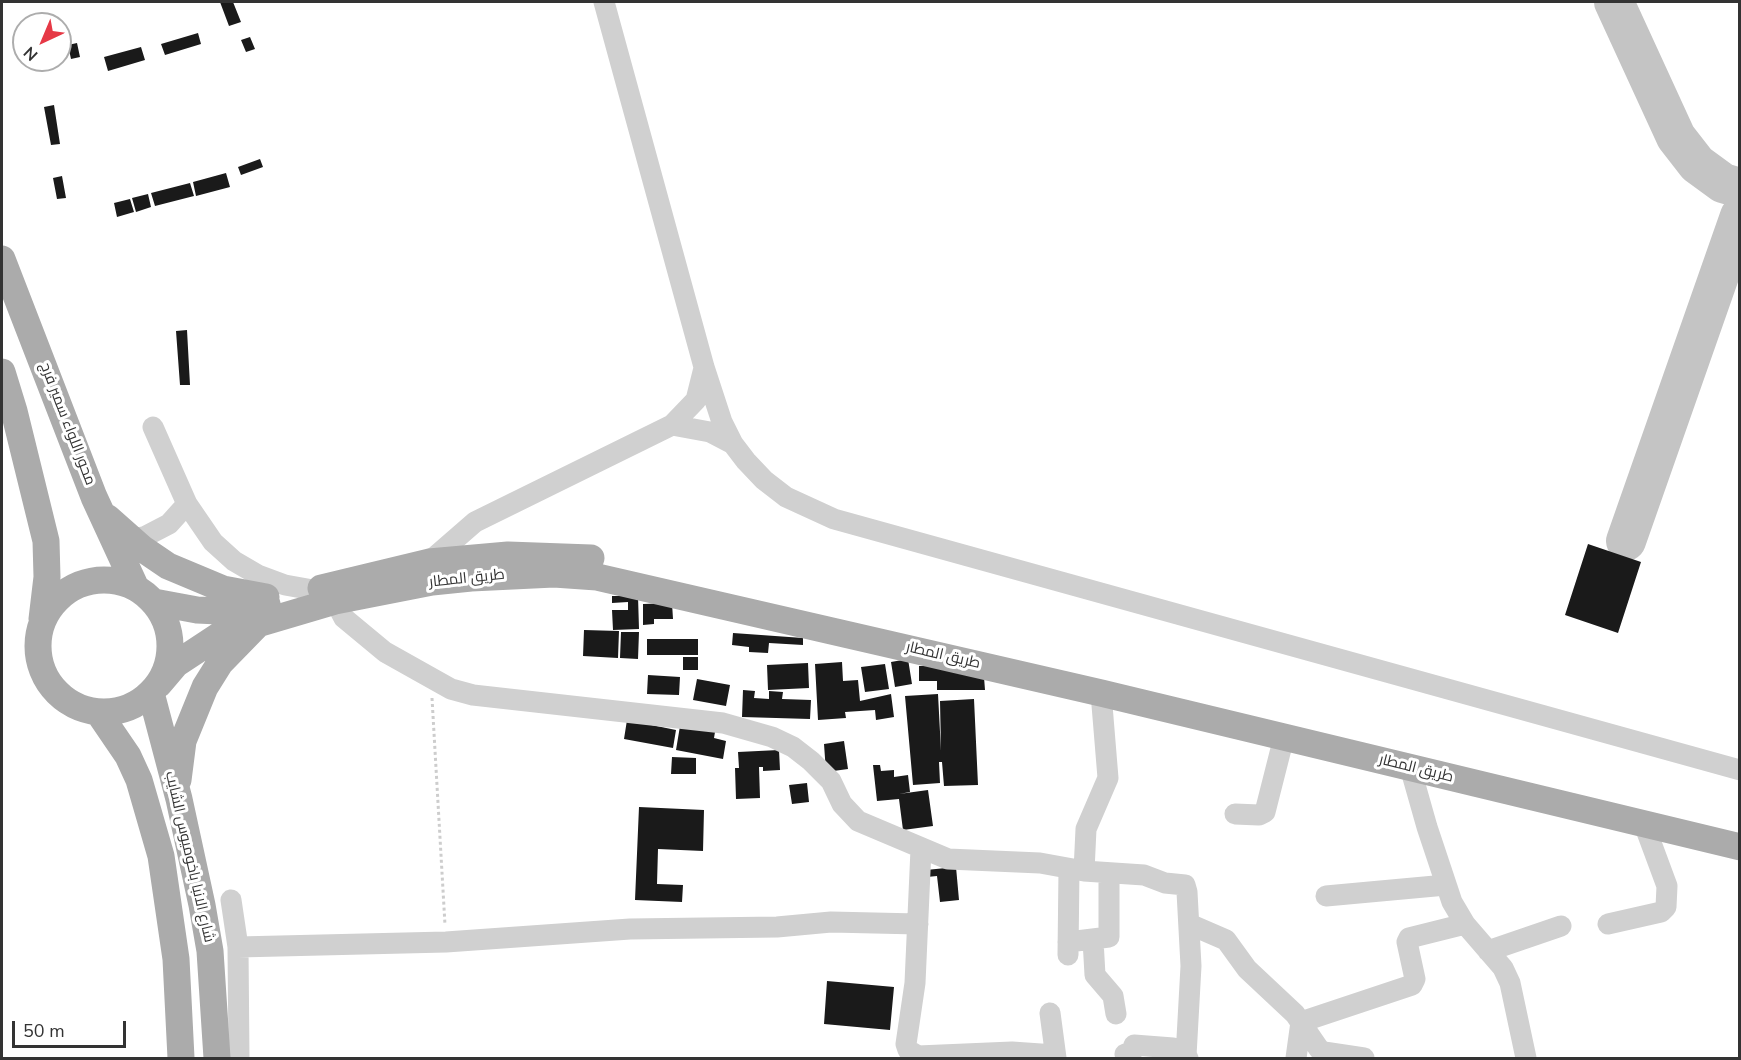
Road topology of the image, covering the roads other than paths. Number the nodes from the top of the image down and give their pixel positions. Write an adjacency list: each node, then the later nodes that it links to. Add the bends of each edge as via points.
1 (604, 2): 3 (street)
2 (2, 259): 9 (main road, محور اللواء سمير فرج)
3 (704, 367): 5 (street, via 696,400); 7 (street)
4 (2, 372): 15 (main road, via 46,540)
5 (672, 425): 7 (street, via 710,432); 11 (street, via 475,522)
6 (153, 427): 8 (street)
7 (733, 444): 22 (street, via 764,480 786,496 834,519)
8 (187, 504): 10 (street, via 163,528); 13 (street, via 213,542 234,561 258,575)
9 (99, 508): 10 (main road); 12 (main road, محور اللواء سمير فرج)
10 (131, 539): 14 (main road, via 168,566 195,579 253,596)
11 (430, 572): 13 (main road, طريق المطار); 18 (main road, طريق المطار, via 597,577); 23 (main road, طريق المطار, via 508,555 628,565)
12 (145, 595): 14 (main road, طريق المطار, via 197,610 219,611); 15 (main road, via 109,580 81,584 58,598); 17 (main road, via 169,636 168,661)
13 (324, 596): 14 (main road, طريق المطار); 16 (main road, طريق المطار); 29 (street, via 369,640 451,689 746,728 793,747 831,782 842,804 858,822)
14 (282, 599)
15 (42, 621): 19 (main road, via 37,646 49,683 67,701)
16 (261, 621): 17 (main road, طريق المطار, via 220,634 197,648); 24 (main road, via 220,663 192,714 178,770)
17 (155, 688): 19 (main road, via 129,708); 24 (main road, شارع الانبا باخوميوس الشايب)
18 (1101, 693): 20 (main road, طريق المطار); 30 (street, via 1108,778 1086,829)
19 (98, 712): 50 (main road, شارع الانبا باخوميوس الشايب, via 139,780 161,856 176,959)
20 (1284, 737): 21 (main road, طريق المطار); 25 (street, via 1265,812)
21 (1410, 767): 23 (main road, طريق المطار); 32 (street)
22 (1740, 771)
23 (1573, 797): 26 (main road, طريق المطار); 27 (main road, طريق المطار)
24 (179, 799): 51 (main road, شارع الانبا باخوميوس الشايب, via 210,951)
25 (1235, 814)
26 (1644, 824): 28 (main road, طريق المطار); 38 (street, via 1666,886 1666,907 1662,912)
27 (1740, 828)
28 (1740, 847)
29 (921, 849): 30 (street, via 953,860 1040,863); 35 (street)
30 (1076, 870): 31 (street); 40 (street, via 1068,949)
31 (1109, 873): 36 (street, via 1144,875 1185,885); 40 (street, via 1110,937)
32 (1446, 885): 33 (street); 37 (street)
33 (1326, 896)
34 (231, 900): 41 (street)
35 (918, 924): 41 (street, via 760,919 446,942); 47 (street, via 906,1044 912,1054)
36 (1189, 924): 45 (street, via 1222,937 1247,969); 49 (street)
37 (1465, 924): 42 (street); 45 (street, via 1409,939 1415,979 1412,985)
38 (1608, 924)
39 (1561, 926): 42 (street)
40 (1093, 940): 44 (street, via 1095,975 1113,996)
41 (238, 947): 52 (street)
42 (1488, 951): 55 (street, via 1510,983)
43 (1050, 1013): 48 (street)
44 (1116, 1014)
45 (1301, 1022): 53 (street); 54 (street, via 1324,1052)
46 (1130, 1044): 49 (street, via 1173,1048)
47 (944, 1057): 48 (street, via 1012,1052)
48 (1056, 1057)
49 (1187, 1057)
50 (181, 1059)
51 (217, 1059)
52 (239, 1059)
53 (1296, 1059)
54 (1364, 1059)
55 (1526, 1059)

